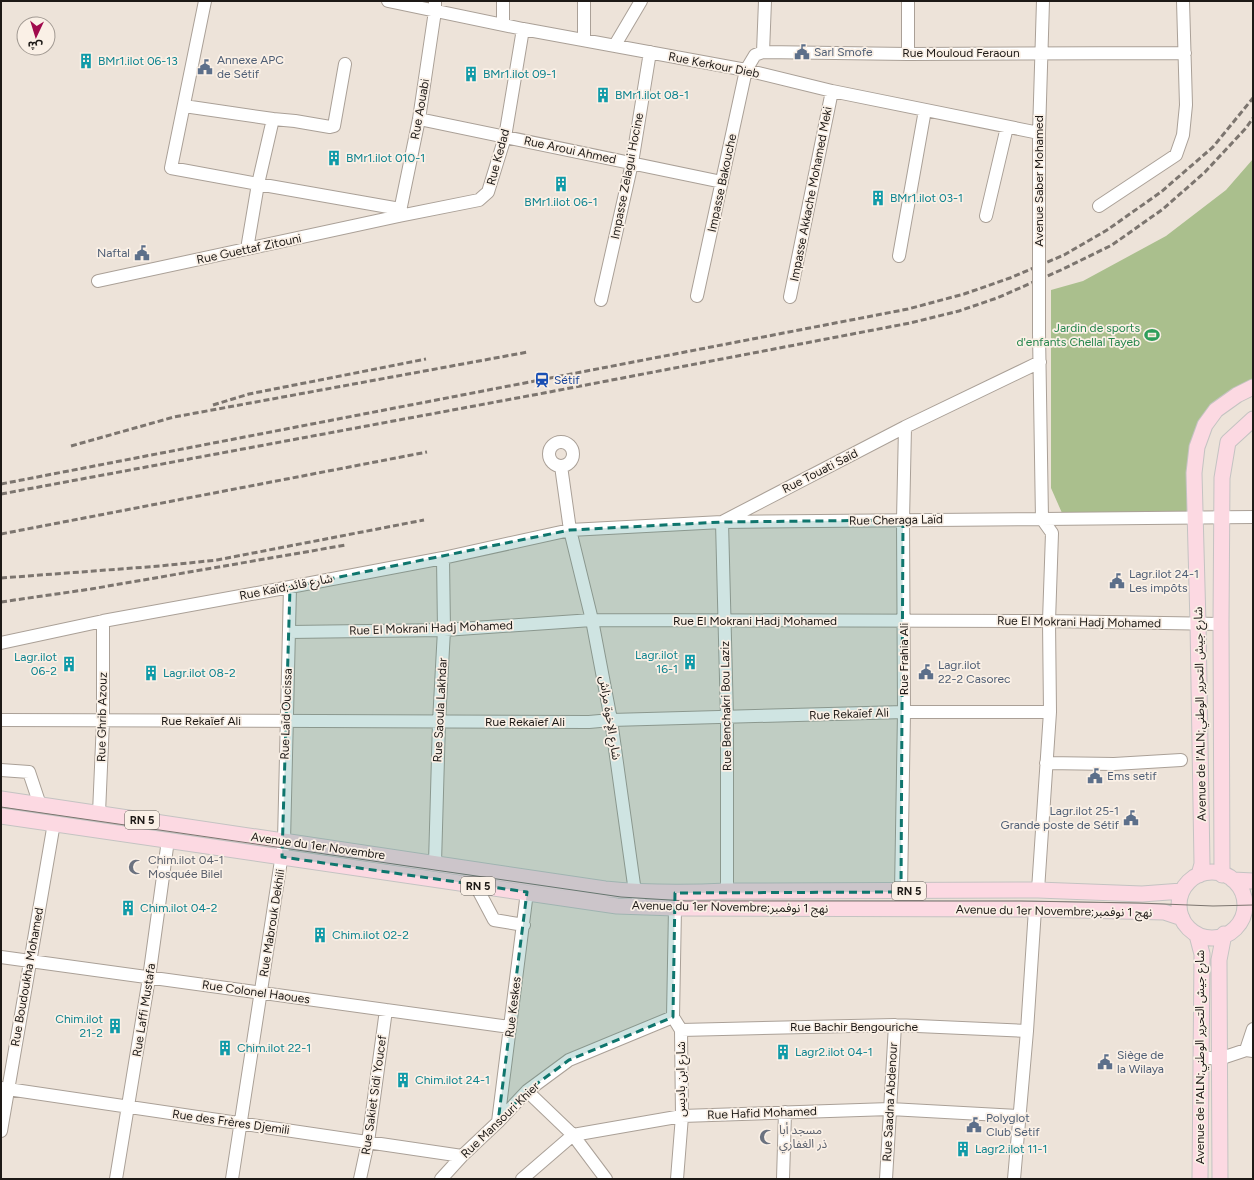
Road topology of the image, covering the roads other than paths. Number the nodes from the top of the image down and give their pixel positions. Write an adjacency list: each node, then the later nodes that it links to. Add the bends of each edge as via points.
1 (205, 1): 23 (street)
2 (388, 1): 10 (street, Rue Kerkour Dieb)
3 (503, 1): 11 (street)
4 (584, 1): 13 (street)
5 (641, 1): 14 (street)
6 (765, 1): 16 (street)
7 (908, 1): 19 (street)
8 (1042, 1): 17 (street, Avenue Saber Mohamed)
9 (1183, 1): 18 (street)
10 (435, 6): 11 (street, Rue Kerkour Dieb); 26 (street, Rue Aouabi)
11 (503, 24): 12 (street, Rue Kerkour Dieb)
12 (523, 29): 13 (street, Rue Kerkour Dieb); 29 (street, Rue Kedad)
13 (584, 40): 14 (street, Rue Kerkour Dieb)
14 (615, 45): 15 (street, Rue Kerkour Dieb)
15 (650, 52): 21 (street, Rue Kerkour Dieb); 30 (street, Impasse Zelagui Hocine)
16 (763, 52): 19 (street, Rue Mouloud Feraoun); 21 (street, via 755,55)
17 (1042, 53): 18 (street, Rue Mouloud Feraoun); 19 (street, Rue Mouloud Feraoun); 28 (street, Avenue Saber Mohamed)
18 (1185, 53): 33 (street, via 1186,105 1183,135 1176,155)
19 (908, 54)
20 (345, 64): 25 (street, via 334,126 330,128)
21 (746, 70): 22 (street, Rue Kerkour Dieb); 31 (street, Impasse Bakouche)
22 (832, 91): 24 (street, Rue Kerkour Dieb); 40 (street, Impasse Akkache Mohamed Meki)
23 (184, 106): 25 (street); 32 (street, via 171,168)
24 (925, 110): 27 (street, Rue Kerkour Dieb); 37 (street)
25 (273, 119): 32 (street)
26 (419, 119): 29 (street, Rue Aroui Ahmed); 34 (street, Rue Aouabi)
27 (1006, 127): 28 (street, Rue Kerkour Dieb); 35 (street)
28 (1039, 134): 42 (street, Avenue Saber Mohamed, bridge)
29 (505, 137): 30 (street, Rue Aroui Ahmed); 34 (street, Rue Kedad, via 488,192 479,200)
30 (632, 163): 31 (street, Rue Aroui Ahmed); 41 (street, Impasse Zelagui Hocine)
31 (722, 182): 39 (street, Impasse Bakouche)
32 (258, 184): 34 (street); 36 (street)
33 (1099, 206)
34 (399, 213): 36 (street, Rue Guettaf Zitouni)
35 (986, 216)
36 (246, 249): 38 (street, Rue Guettaf Zitouni)
37 (899, 256)
38 (98, 281)
39 (696, 296)
40 (790, 297)
41 (601, 300)
42 (1040, 362): 45 (street, Rue Touati Saïd); 50 (street, Avenue Saber Mohamed)
43 (1253, 387): 47 (main road, Avenue de l'ALN;شارع جيش التحرير الوطني, via 1216,410 1205,425 1197,447 1194,473)
44 (1253, 419): 48 (main road, Avenue de l'ALN;شارع جيش التحرير الوطني, via 1228,442 1222,478)
45 (905, 427): 51 (street, Rue Frahia Ali); 52 (street, Rue Touati Saïd)
46 (561, 466): 53 (street, شارع الإخوة مزاش)
47 (1195, 517): 48 (street, Rue Cheraga Laïd); 50 (street, Rue Cheraga Laïd); 61 (main road, Avenue de l'ALN;شارع جيش التحرير الوطني)
48 (1222, 517): 49 (street, Rue Cheraga Laïd); 62 (main road, Avenue de l'ALN;شارع جيش التحرير الوطني)
49 (1253, 517)
50 (1042, 519): 51 (street, Rue Cheraga Laïd); 59 (street, via 1052,533)
51 (903, 520): 52 (street, Rue Cheraga Laïd); 60 (street, Rue Frahia Ali)
52 (722, 522): 53 (street, Rue Cheraga Laïd); 58 (street, Rue Benchakri Bou Laziz)
53 (570, 530): 54 (street, Rue Kaïd;شارع قائد); 57 (street, شارع الإخوة مزاش)
54 (443, 558): 55 (street, Rue Kaïd;شارع قائد); 63 (street, Rue Saoula Lakhdar)
55 (290, 587): 56 (street, Rue Kaïd;شارع قائد); 64 (street, Rue Laïd Oucissa)
56 (103, 620): 65 (street, Rue Kaïd;شارع قائد); 71 (street, Rue Ghrib Azouz)
57 (592, 620): 58 (street, Rue El Mokrani Hadj Mohamed); 63 (street, Rue El Mokrani Hadj Mohamed); 70 (street, شارع الإخوة مزاش)
58 (724, 620): 60 (street, Rue El Mokrani Hadj Mohamed); 68 (street, Rue Benchakri Bou Laziz)
59 (1049, 621): 60 (street, Rue El Mokrani Hadj Mohamed); 61 (street, Rue El Mokrani Hadj Mohamed); 67 (street)
60 (903, 622): 66 (street, Rue Frahia Ali)
61 (1198, 624): 62 (street, Rue El Mokrani Hadj Mohamed); 86 (main road, Avenue de l'ALN;شارع جيش التحرير الوطني, via 1202,864)
62 (1221, 624): 87 (main road, Avenue de l'ALN;شارع جيش التحرير الوطني)
63 (444, 630): 64 (street, Rue El Mokrani Hadj Mohamed); 73 (street, Rue Saoula Lakhdar)
64 (289, 632): 72 (street, Rue Laïd Oucissa)
65 (1, 643)
66 (904, 712): 67 (street, Rue Rekaïef Ali); 68 (street, Rue Rekaïef Ali); 95 (street, Rue Frahia Ali)
67 (1050, 712): 75 (street)
68 (727, 718): 70 (street, Rue Rekaïef Ali); 91 (street, Rue Benchakri Bou Laziz)
69 (1, 720): 71 (street, Rue Rekaïef Ali)
70 (611, 720): 73 (street, Rue Rekaïef Ali); 94 (street, شارع الإخوة مزاش)
71 (103, 721): 72 (street, Rue Rekaïef Ali); 79 (street, Rue Ghrib Azouz)
72 (286, 722): 73 (street, Rue Rekaïef Ali); 83 (street, Rue Laïd Oucissa)
73 (439, 722): 85 (street, Rue Saoula Lakhdar)
74 (1181, 760): 75 (street, via 1114,764)
75 (1046, 763): 90 (street)
76 (1, 770): 78 (street, via 30,772)
77 (1, 799): 78 (main road, Avenue du 1er Novembre / RN 5)
78 (40, 805): 79 (main road, Avenue du 1er Novembre / RN 5)
79 (99, 813): 83 (main road, Avenue du 1er Novembre / RN 5)
80 (1, 816): 81 (main road, Avenue du 1er Novembre / RN 5)
81 (54, 823): 82 (main road, Avenue du 1er Novembre / RN 5); 105 (street, Rue Boudoukha Mohamed)
82 (168, 840): 84 (main road, Avenue du 1er Novembre / RN 5); 106 (street, Rue Laffi Mustafa)
83 (284, 841): 84 (street, Rue Laïd Oucissa); 85 (main road, Avenue du 1er Novembre / RN 5)
84 (282, 857): 89 (main road, Avenue du 1er Novembre;نهج 1 نوفمبر / RN 5); 107 (street, Rue Mabrouk Dekhili)
85 (435, 863): 94 (main road, Avenue du 1er Novembre / RN 5)
86 (1199, 875): 87 (main road, via 1211,872); 92 (main road, via 1189,881)
87 (1228, 877): 88 (main road); 100 (main road, Avenue de l'ALN;شارع جيش التحرير الوطني, via 1241,889)
88 (1253, 881)
89 (476, 886): 93 (main road, Avenue du 1er Novembre;نهج 1 نوفمبر / RN 5); 101 (street, via 494,920)
90 (1038, 890): 92 (main road, Avenue du 1er Novembre;نهج 1 نوفمبر / RN 5, via 1142,894); 95 (main road, Avenue du 1er Novembre;نهج 1 نوفمبر / RN 5)
91 (727, 891): 94 (main road, Avenue du 1er Novembre;نهج 1 نوفمبر / RN 5); 95 (main road, Avenue du 1er Novembre;نهج 1 نوفمبر / RN 5)
92 (1182, 891): 99 (main road, via 1179,904)
93 (527, 892): 96 (main road, Avenue du 1er Novembre;نهج 1 نوفمبر / RN 5, via 617,906); 101 (street, Rue Keskes)
94 (635, 892): 96 (street, شارع الإخوة مزاش)
95 (901, 892)
96 (644, 907): 97 (main road, Avenue du 1er Novembre;نهج 1 نوفمبر / RN 5)
97 (675, 908): 98 (main road, Avenue du 1er Novembre;نهج 1 نوفمبر / RN 5); 109 (street)
98 (1035, 909): 99 (main road, Avenue du 1er Novembre;نهج 1 نوفمبر / RN 5, via 1164,912); 114 (street)
99 (1182, 918): 103 (main road, Avenue de l'ALN;شارع جيش التحرير الوطني, via 1188,928)
100 (1246, 922): 102 (main road, Avenue de l'ALN;شارع جيش التحرير الوطني)
101 (524, 925): 111 (street, Rue Keskes)
102 (1224, 934): 103 (main road, Avenue de l'ALN;شارع جيش التحرير الوطني, via 1211,938); 117 (main road, Avenue de l'ALN;شارع جيش التحرير الوطني, via 1220,960)
103 (1197, 935): 116 (main road, Avenue de l'ALN;شارع جيش التحرير الوطني, via 1202,954)
104 (1, 957): 105 (street, Rue Colonel Haoues)
105 (30, 961): 106 (street, Rue Colonel Haoues); 118 (street, Rue Boudoukha Mohamed)
106 (149, 978): 107 (street, Rue Colonel Haoues); 120 (street, Rue Laffi Mustafa)
107 (261, 993): 108 (street, Rue Colonel Haoues); 126 (street, Rue Mabrouk Dekhili)
108 (386, 1010): 111 (street, Rue Colonel Haoues); 129 (street, Rue Sakiet Sidi Youcef)
109 (673, 1017): 113 (street, شارع ابن باديس); 119 (street, Rue Mansouri Khier, via 569,1060)
110 (895, 1025): 113 (street, Rue Bachir Bengouriche); 114 (street, Rue Bachir Bengouriche); 121 (street, Rue Saadna Abdenour)
111 (510, 1027): 125 (street, Rue Keskes)
112 (1253, 1029): 115 (street)
113 (681, 1030): 123 (street, شارع ابن باديس)
114 (1027, 1031): 124 (street)
115 (1250, 1050): 117 (street)
116 (1201, 1057): 117 (street); 141 (main road, Avenue de l'ALN;شارع جيش التحرير الوطني)
117 (1219, 1059): 142 (main road, Avenue de l'ALN;شارع جيش التحرير الوطني)
118 (5, 1088): 120 (street, Rue des Frères Djemili); 127 (street, Rue Boudoukha Mohamed)
119 (527, 1091): 125 (street, Rue Mansouri Khier); 128 (street)
120 (128, 1107): 126 (street, Rue des Frères Djemili); 131 (street, Rue Laffi Mustafa)
121 (890, 1109): 122 (street, Rue Hafid Mohamed); 124 (street, Rue Hafid Mohamed); 139 (street, Rue Saadna Abdenour)
122 (785, 1112): 123 (street, Rue Hafid Mohamed); 138 (street)
123 (682, 1116): 128 (street, Rue Hafid Mohamed); 137 (street, شارع ابن باديس)
124 (1020, 1116): 140 (street)
125 (498, 1122): 130 (street, Rue Mansouri Khier)
126 (241, 1123): 129 (street, Rue des Frères Djemili); 132 (street, Rue Mabrouk Dekhili)
127 (1, 1131)
128 (573, 1135): 135 (street); 136 (street)
129 (368, 1142): 130 (street, Rue des Frères Djemili); 133 (street, Rue Sakiet Sidi Youcef)
130 (462, 1156): 134 (street, Rue Mansouri Khier)
131 (116, 1179)
132 (232, 1179)
133 (360, 1179)
134 (441, 1179)
135 (522, 1179)
136 (606, 1179)
137 (678, 1179)
138 (783, 1179)
139 (886, 1179)
140 (1014, 1179)
141 (1200, 1179)
142 (1220, 1179)

